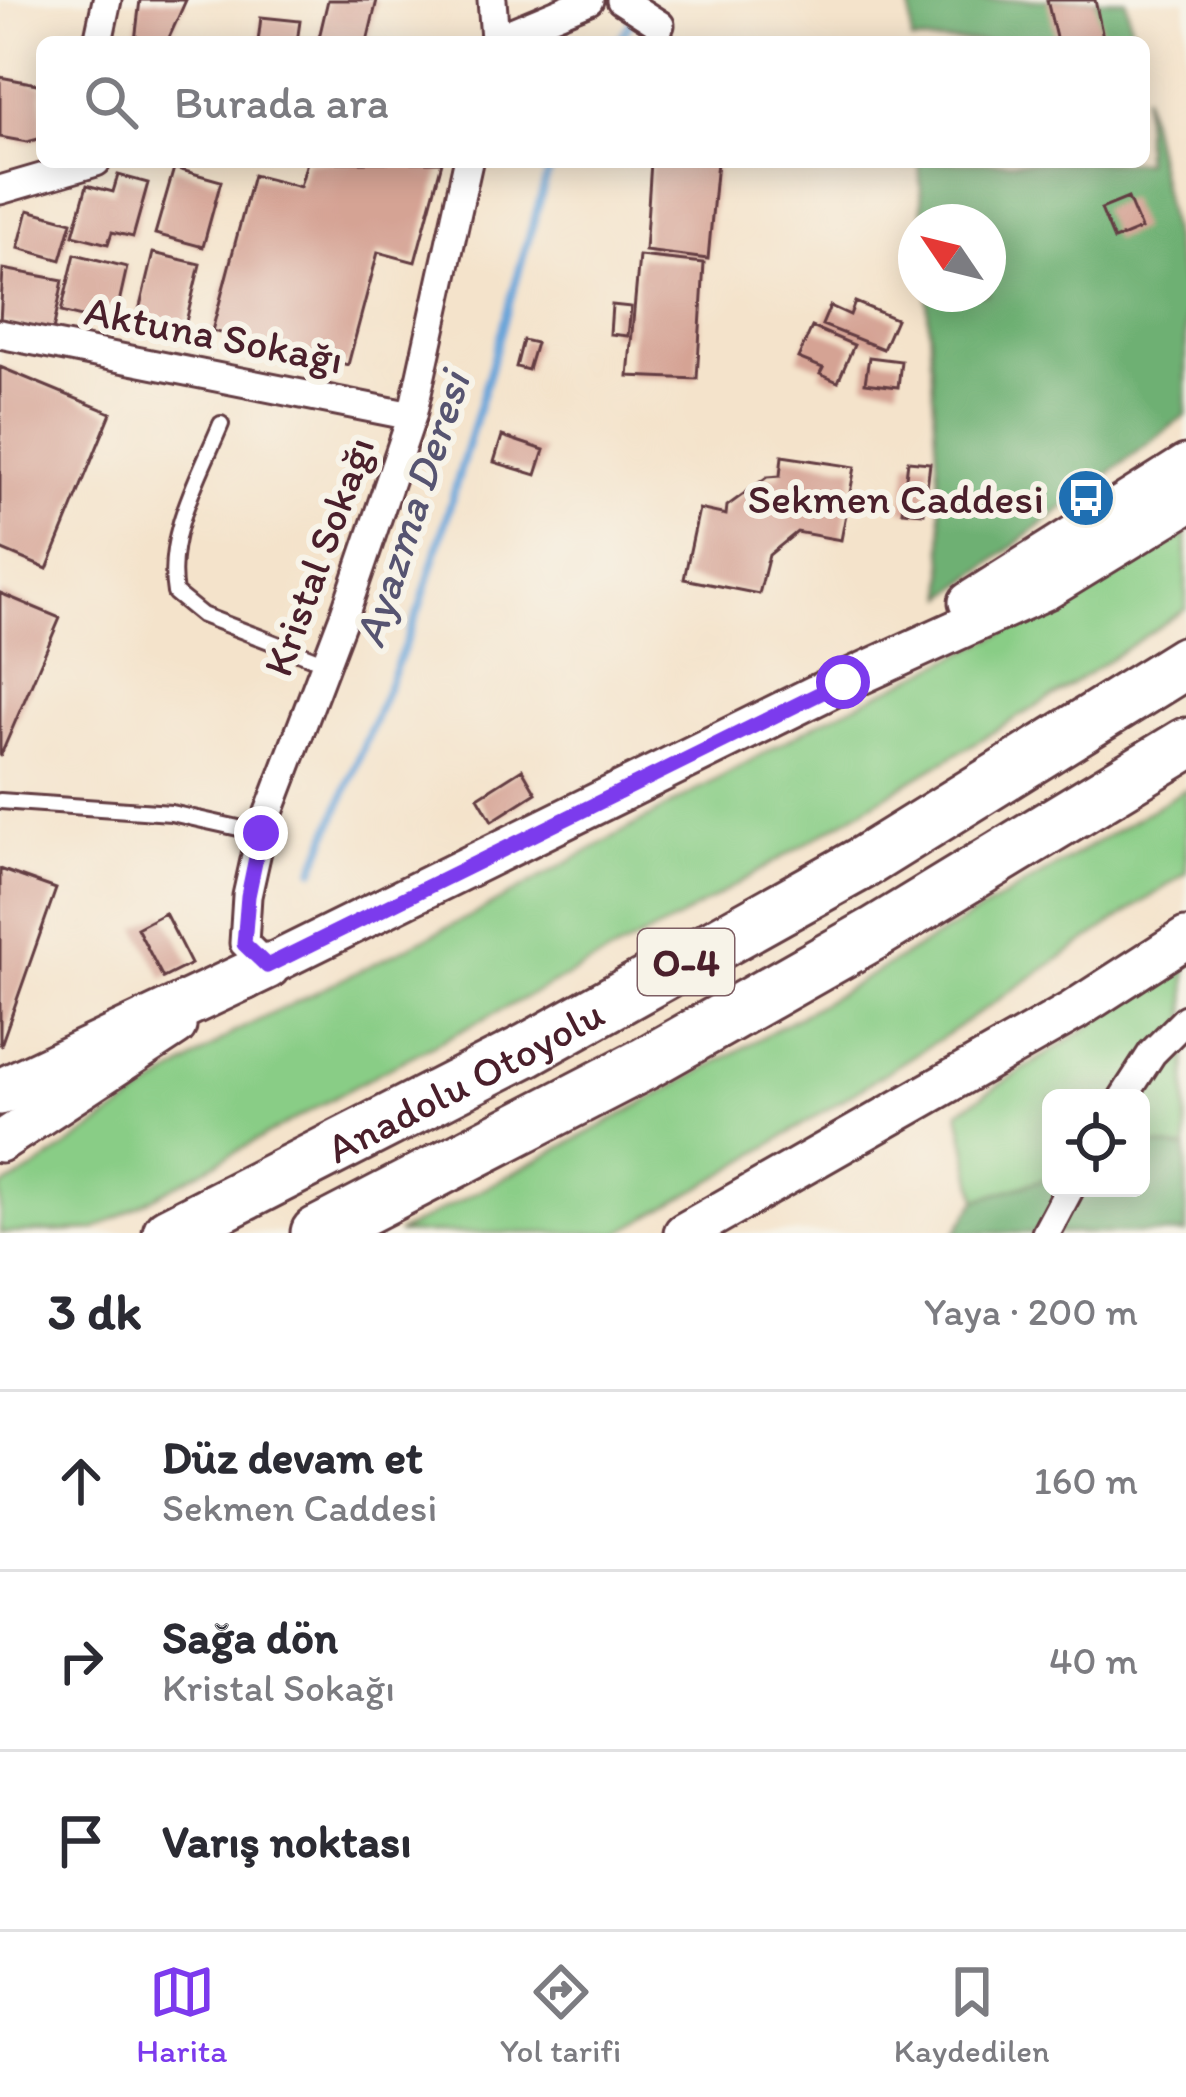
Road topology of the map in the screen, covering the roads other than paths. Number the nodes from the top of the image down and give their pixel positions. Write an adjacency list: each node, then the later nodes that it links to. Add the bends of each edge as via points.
1 (107, 0): 6 (street)
2 (492, 0): 7 (street)
3 (589, 0): 8 (street)
4 (621, 0): 5 (street)
5 (660, 25)
6 (99, 36)
7 (492, 36)
8 (504, 36)
9 (69, 168): 11 (street)
10 (467, 168): 13 (street, Kristal Sokağı)
11 (0, 190)
12 (0, 334): 13 (street, Aktuna Sokağı)
13 (412, 416): 18 (street, Kristal Sokağı)
14 (221, 424): 18 (lane, via 183,517 170,566 175,593 202,615)
15 (1186, 464): 19 (main road)
16 (1186, 503): 19 (main road, via 1047,589)
17 (1186, 662): 32 (highway, Anadolu Otoyolu / O-4, via 845,872 527,1050)
18 (326, 663): 22 (street, Kristal Sokağı)
19 (843, 682): 25 (main road)
20 (1186, 744): 33 (highway, Anadolu Otoyolu / O-4, via 646,1064)
21 (0, 801): 22 (lane, via 171,813)
22 (261, 833): 25 (street, Kristal Sokağı, via 244,944)
23 (1186, 910): 27 (main road)
24 (1186, 938): 27 (main road)
25 (267, 966): 29 (main road); 30 (main road)
26 (1186, 1019): 28 (street)
27 (956, 1078): 34 (main road)
28 (1130, 1089)
29 (0, 1092)
30 (0, 1142)
31 (1065, 1197): 35 (street)
32 (170, 1233)
33 (317, 1233)
34 (684, 1233)
35 (1046, 1233)

